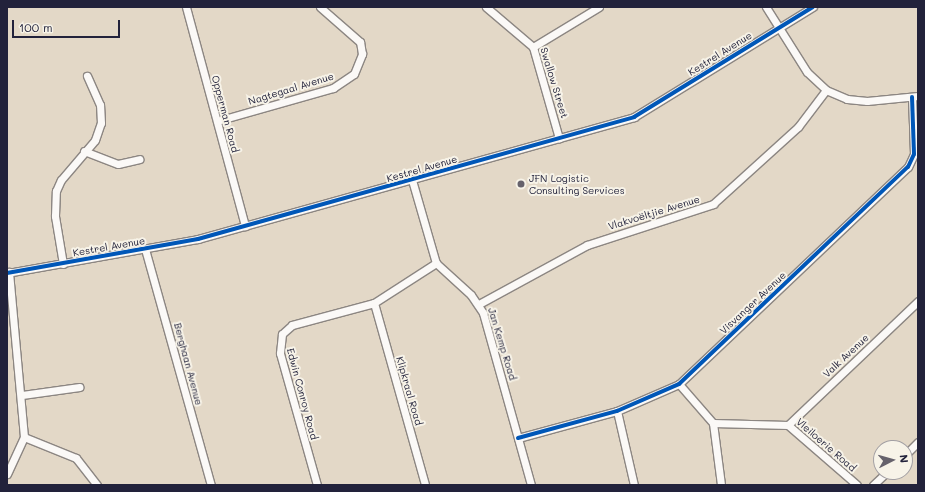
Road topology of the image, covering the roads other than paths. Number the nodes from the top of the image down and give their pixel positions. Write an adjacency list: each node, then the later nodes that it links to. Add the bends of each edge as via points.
1 (186, 7): 12 (street, Opperman Road)
2 (320, 7): 12 (street, Nagtegaal Avenue, via 360,42 362,54 354,74 333,88)
3 (486, 7): 8 (street, Swallow Street)
4 (599, 7): 8 (street)
5 (766, 7): 7 (street)
6 (813, 7): 7 (street, Kestrel Avenue)
7 (780, 29): 10 (street, via 807,72); 13 (street, Kestrel Avenue, via 647,111)
8 (533, 47): 13 (street, Swallow Street)
9 (87, 76): 14 (street, via 97,97 101,118 98,134)
10 (826, 90): 11 (street, via 847,99 867,101); 24 (street, Vlakvoëltjie Avenue, via 798,127 713,204 587,245)
11 (915, 96): 25 (street, Visvanger Avenue, via 914,154 908,167)
12 (217, 121): 17 (street, Opperman Road)
13 (560, 138): 16 (street, Kestrel Avenue)
14 (84, 151): 15 (street, via 118,164); 20 (street, via 56,191 55,216)
15 (139, 159)
16 (412, 180): 17 (street, Kestrel Avenue); 19 (street)
17 (245, 226): 18 (street, Kestrel Avenue)
18 (145, 249): 20 (street, Kestrel Avenue); 35 (street, Berghaan Avenue)
19 (436, 263): 23 (street, Edwin Conroy Road); 24 (street, Jan Kemp Road)
20 (63, 264): 21 (street, Kestrel Avenue)
21 (8, 272): 27 (street)
22 (918, 301): 30 (street, Valk Avenue)
23 (374, 303): 36 (street, Edwin Conroy Road, via 292,325 280,338 280,353); 37 (street, Klipkraal Road)
24 (479, 304): 32 (street, Jan Kemp Road)
25 (679, 384): 28 (street, Visvanger Avenue); 29 (street)
26 (79, 387): 27 (street)
27 (22, 395): 31 (street)
28 (617, 411): 32 (street, Visvanger Avenue); 39 (street)
29 (713, 423): 30 (street, Vleiloerie Road); 40 (street)
30 (788, 425): 41 (street, Vleiloerie Road)
31 (24, 437): 33 (street); 34 (street, via 76,458)
32 (518, 438): 38 (street, Jan Kemp Road)
33 (7, 474)
34 (97, 485)
35 (211, 485)
36 (317, 485)
37 (425, 485)
38 (531, 485)
39 (634, 485)
40 (721, 485)
41 (857, 485)

